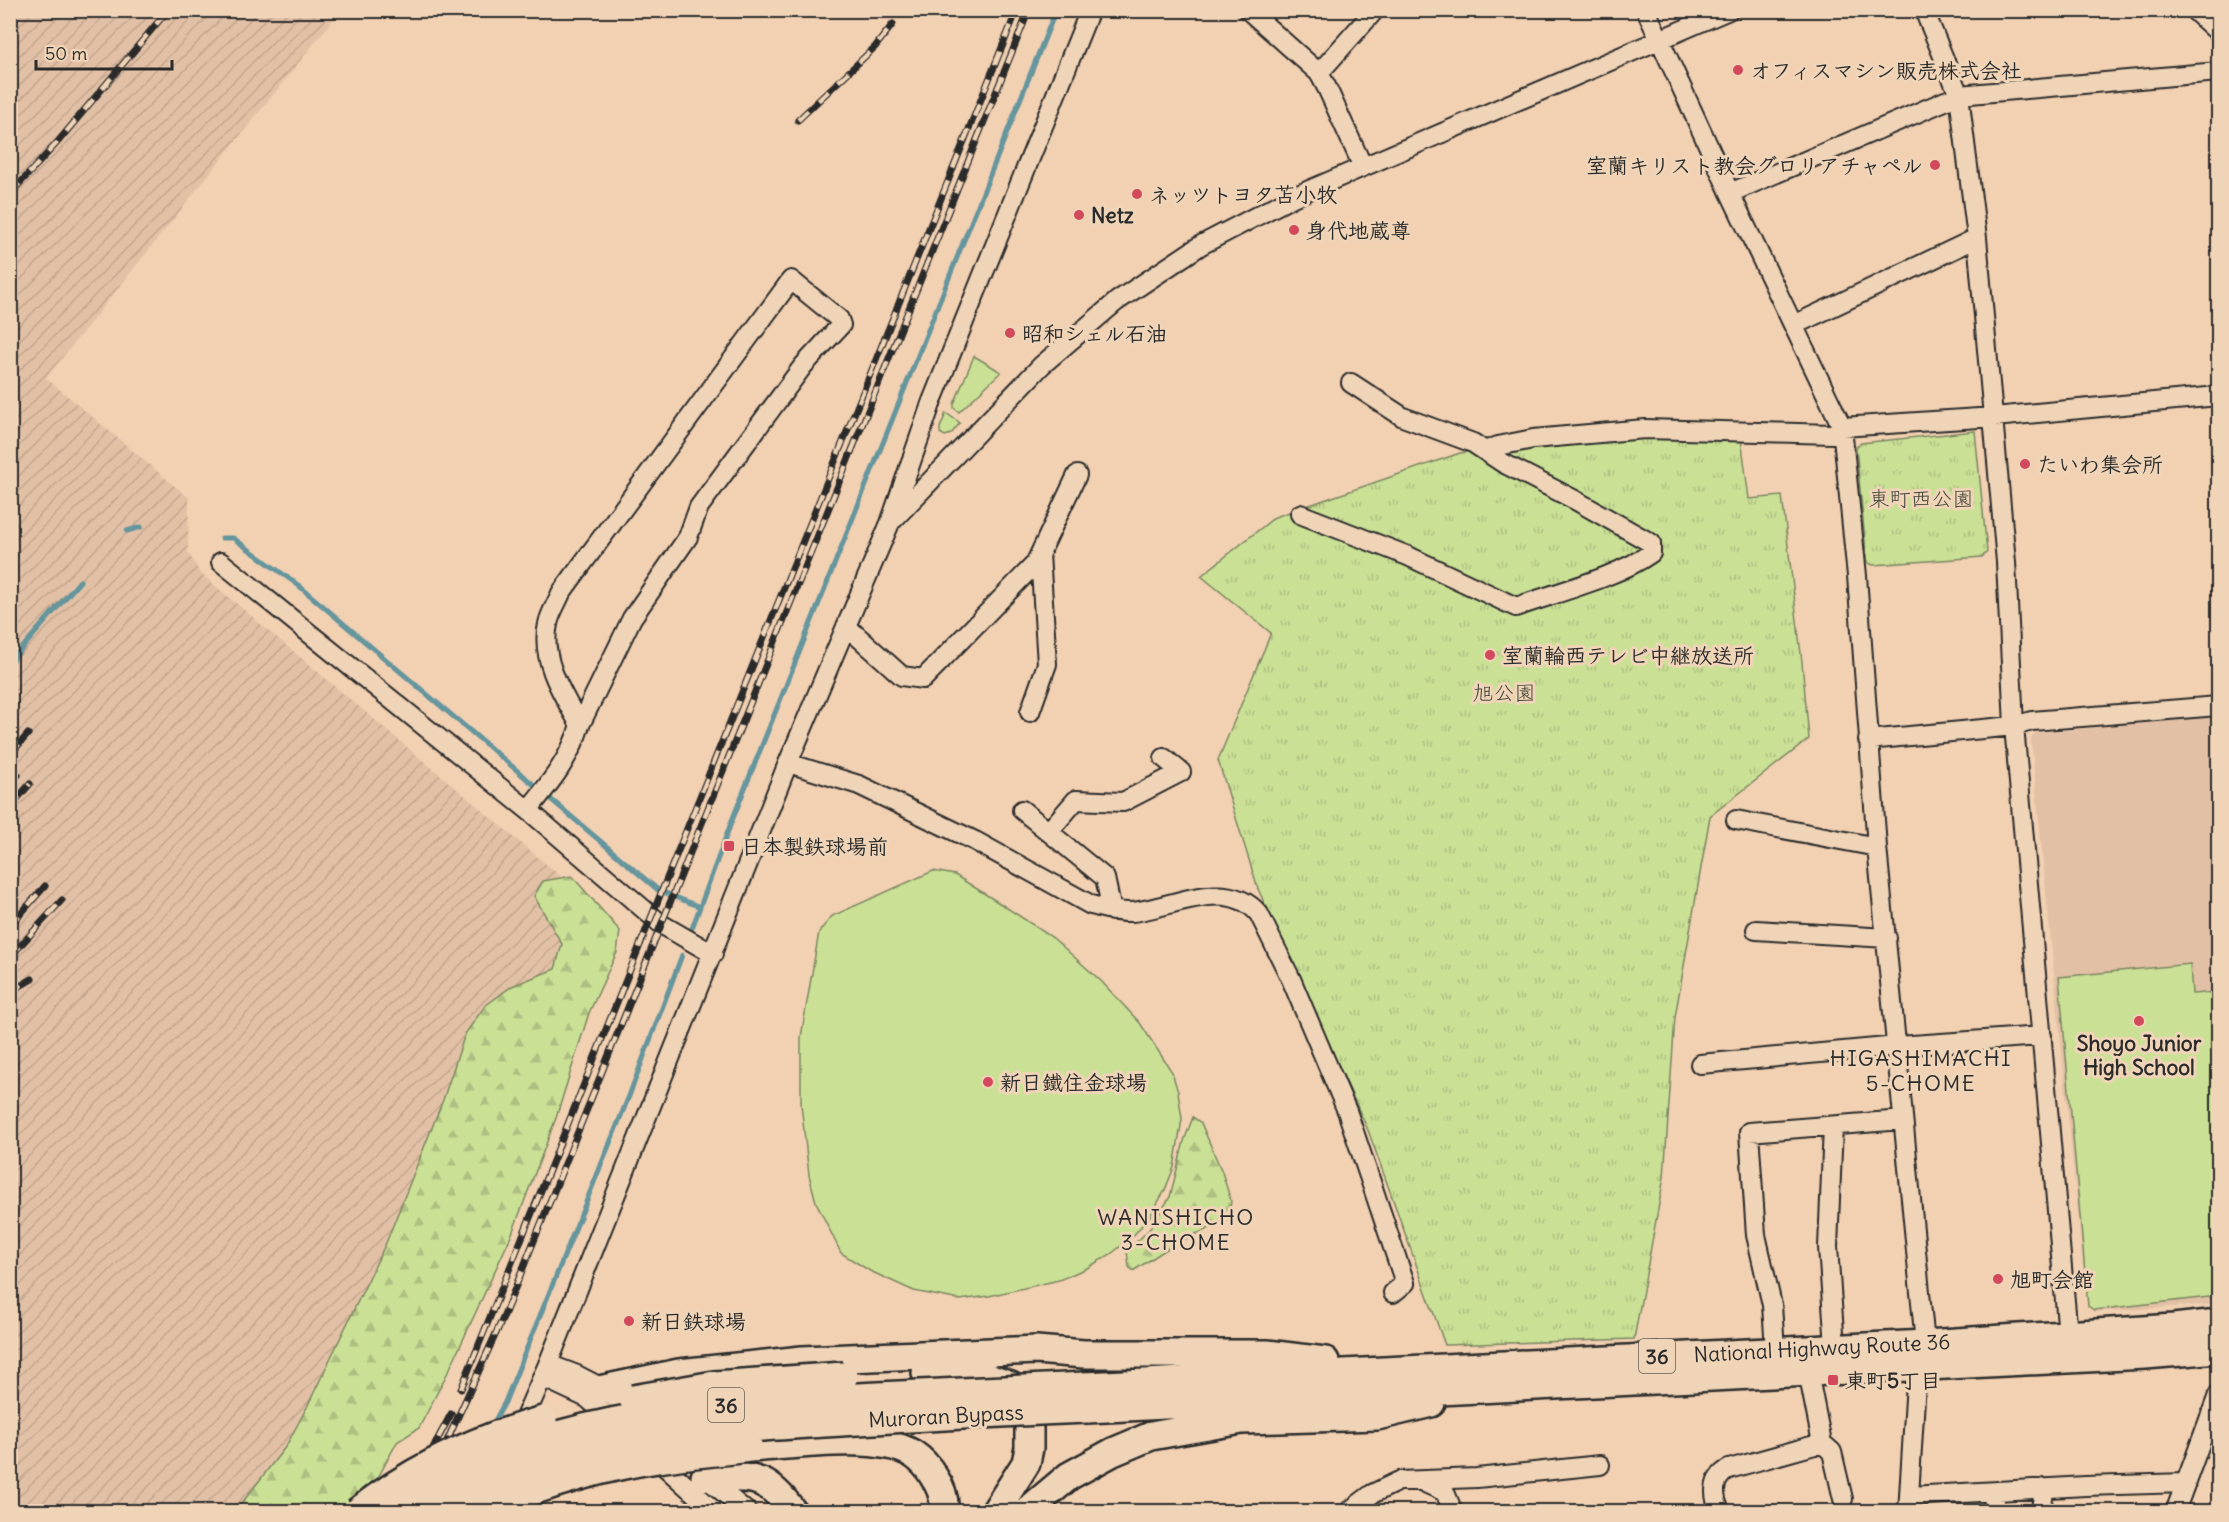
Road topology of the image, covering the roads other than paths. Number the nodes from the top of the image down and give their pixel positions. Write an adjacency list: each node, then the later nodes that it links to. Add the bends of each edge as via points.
1 (1090, 10): 24 (street, via 932,401)
2 (1248, 10): 11 (street)
3 (1375, 10): 11 (street)
4 (1646, 10): 9 (street)
5 (1729, 10): 9 (street)
6 (1924, 10): 12 (street)
7 (2198, 10): 8 (main road)
8 (2218, 28)
9 (1659, 40): 13 (street); 14 (street)
10 (2218, 72): 12 (street)
11 (1319, 73): 13 (street)
12 (1959, 95): 14 (street); 15 (street)
13 (1363, 167): 24 (street, via 1231,228 1118,301 1017,388)
14 (1730, 193): 16 (street)
15 (1977, 238): 16 (street); 19 (street)
16 (1794, 325): 20 (street)
17 (1351, 383): 21 (street, via 1403,417)
18 (2218, 396): 19 (street)
19 (1994, 417): 20 (street); 31 (street)
20 (1842, 427): 21 (street, via 1833,434 1645,429 1533,439); 32 (street)
21 (1485, 451): 23 (street, via 1651,543 1651,553 1603,576 1516,607 1408,556)
22 (1077, 475): 25 (street)
23 (1300, 514)
24 (890, 524): 27 (street)
25 (1040, 554): 27 (street, via 1035,564 923,679 902,676); 29 (street, via 1047,664)
26 (221, 562): 35 (street)
27 (846, 626): 34 (street)
28 (2218, 706): 31 (street, via 2032,721)
29 (1030, 712)
30 (580, 725): 30 (street, via 632,618 688,537 699,507 802,366 841,325 839,319 791,280 561,593 548,623 546,644 551,670); 35 (street, via 573,747)
31 (2014, 726): 32 (street); 44 (street)
32 (1868, 740): 39 (street)
33 (1164, 758): 38 (street, via 1180,772 1123,802 1076,800)
34 (788, 763): 40 (street, via 859,785 975,841 1091,905); 43 (street)
35 (537, 798): 43 (street, via 661,924)
36 (1022, 810): 38 (street)
37 (1736, 820): 39 (street)
38 (1049, 831): 40 (street, via 1105,879)
39 (1877, 847): 42 (street)
40 (1112, 911): 49 (street, via 1131,912 1217,896 1236,898 1259,914 1347,1111 1405,1283)
41 (1756, 930): 42 (street)
42 (1887, 938): 45 (street)
43 (713, 954): 57 (street)
44 (2042, 1036): 45 (street); 51 (street)
45 (1898, 1046): 46 (street); 47 (street)
46 (1700, 1064)
47 (1903, 1120): 48 (street); 55 (street)
48 (1833, 1126): 52 (street, via 1828,1247); 54 (street, via 1749,1132 1756,1235 1772,1305)
49 (1393, 1293)
50 (2218, 1323): 51 (highway, National Highway Route 36 / 36)
51 (2068, 1335): 55 (highway, National Highway Route 36 / 36)
52 (1835, 1347): 54 (highway, National Highway Route 36 / 36); 55 (highway, National Highway Route 36 / 36)
53 (2218, 1349): 55 (highway, National Highway Route 36 / 36, via 2145,1355)
54 (1775, 1350): 56 (highway, National Highway Route 36 / 36)
55 (1921, 1355): 58 (highway, National Highway Route 36 / 36); 73 (street)
56 (1389, 1370): 60 (highway, via 1267,1354 1084,1354 1036,1350 802,1360 679,1373); 62 (highway, Muroran Bypass / 36)
57 (545, 1371): 60 (street, via 577,1375); 68 (street); 74 (street, via 587,1398)
58 (1808, 1372): 59 (highway, National Highway Route 36 / 36); 63 (street)
59 (1475, 1388): 62 (highway, Muroran Bypass / 36); 85 (highway, via 1441,1401 1377,1416 1242,1420 1151,1436 1069,1476)
60 (604, 1389): 65 (street)
61 (2218, 1395): 67 (street)
62 (1086, 1397): 76 (highway, Muroran Bypass / 36, bridge, via 755,1402 645,1414 496,1454 448,1476); 77 (highway, Muroran Bypass / 36, bridge, via 638,1440 513,1473)
63 (1822, 1443): 72 (street, via 1832,1452); 88 (street, via 1722,1473 1715,1485)
64 (1600, 1465): 66 (street)
65 (705, 1477): 71 (street); 82 (highway, via 753,1478 772,1486)
66 (1420, 1481): 86 (street, via 1399,1481); 87 (street, via 1445,1492)
67 (2186, 1483): 69 (street); 91 (street)
68 (495, 1488): 79 (street); 80 (street)
69 (2045, 1488): 70 (street); 90 (street)
70 (1996, 1492): 73 (street); 89 (street)
71 (727, 1495): 74 (street); 81 (street)
72 (1843, 1499)
73 (1909, 1504)
74 (714, 1511)
75 (357, 1512): 84 (highway, bridge, via 443,1457 497,1434 610,1403 714,1385 960,1372 1011,1386 1022,1401 1029,1426 1026,1463)
76 (387, 1512)
77 (432, 1512)
78 (478, 1512): 83 (highway, bridge, via 528,1491 656,1459 749,1448 866,1442 912,1453 928,1466 939,1485)
79 (484, 1512)
80 (531, 1512)
81 (747, 1512)
82 (793, 1512)
83 (944, 1512)
84 (995, 1512)
85 (1026, 1512)
86 (1348, 1512)
87 (1453, 1512)
88 (1721, 1512)
89 (1992, 1512)
90 (2040, 1512)
91 (2175, 1512)

